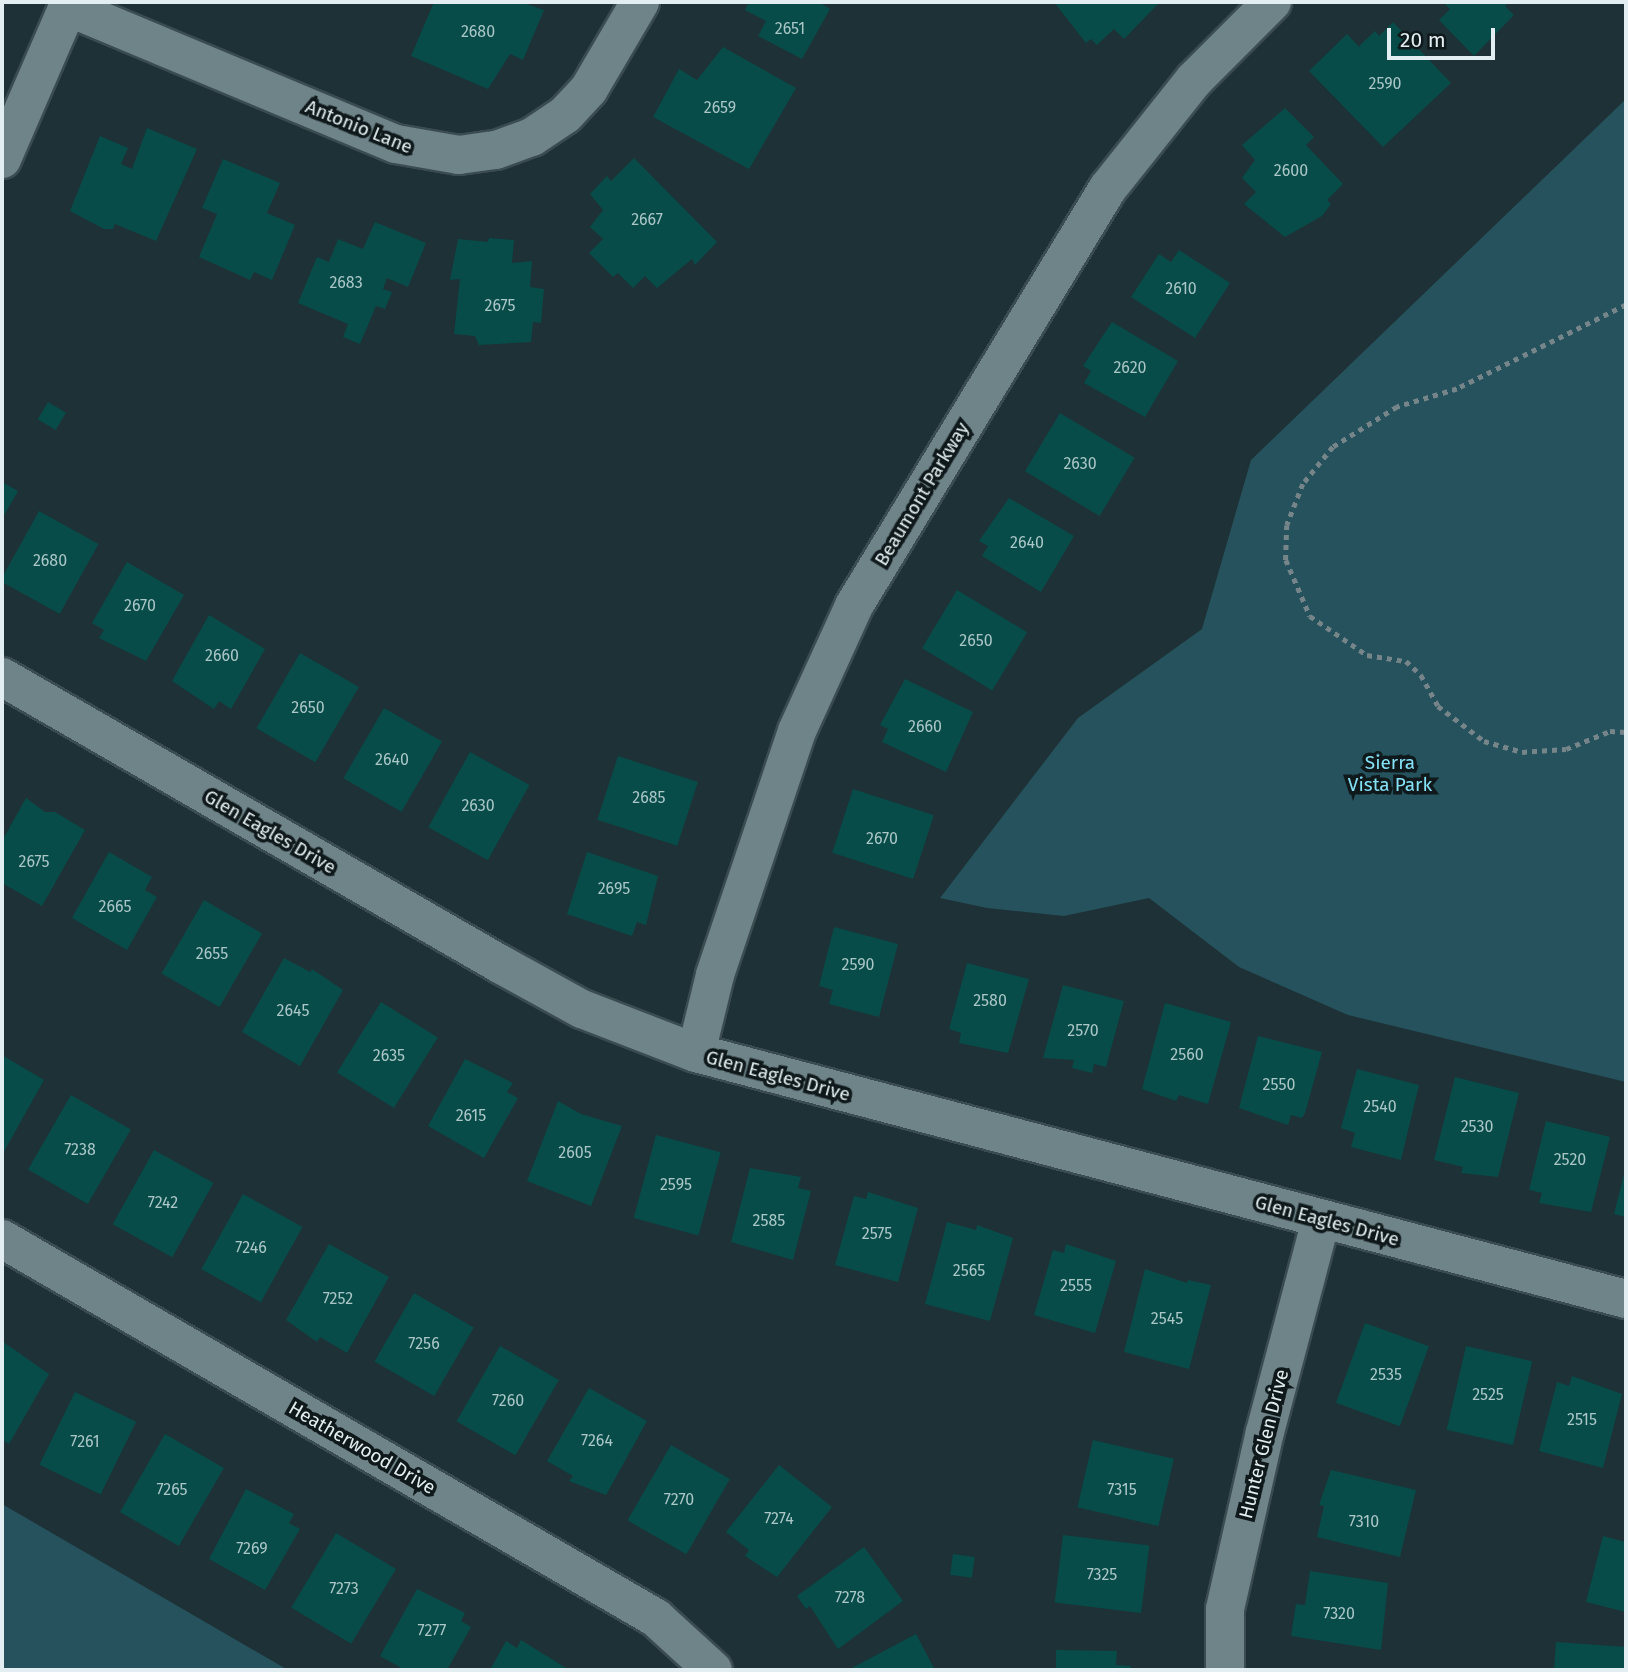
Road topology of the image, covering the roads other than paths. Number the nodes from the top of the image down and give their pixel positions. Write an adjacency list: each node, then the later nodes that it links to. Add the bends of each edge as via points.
1 (640, 2): 3 (street, Antonio Lane, via 589,89 565,115 508,146 458,155 396,144)
2 (1272, 2): 6 (street, Beaumont Parkway, via 1194,80 1108,188 854,607 797,730 715,975)
3 (69, 4): 4 (street)
4 (2, 159)
5 (2, 677): 6 (street, Glen Eagles Drive, via 523,977 582,1009)
6 (695, 1053): 7 (street, Glen Eagles Drive)
7 (1321, 1220): 9 (street, Glen Eagles Drive); 11 (street, Hunter Glen Drive, via 1265,1432 1226,1609)
8 (2, 1239): 10 (street, Heatherwood Drive, via 656,1618)
9 (1626, 1299)
10 (713, 1670)
11 (1225, 1670)

